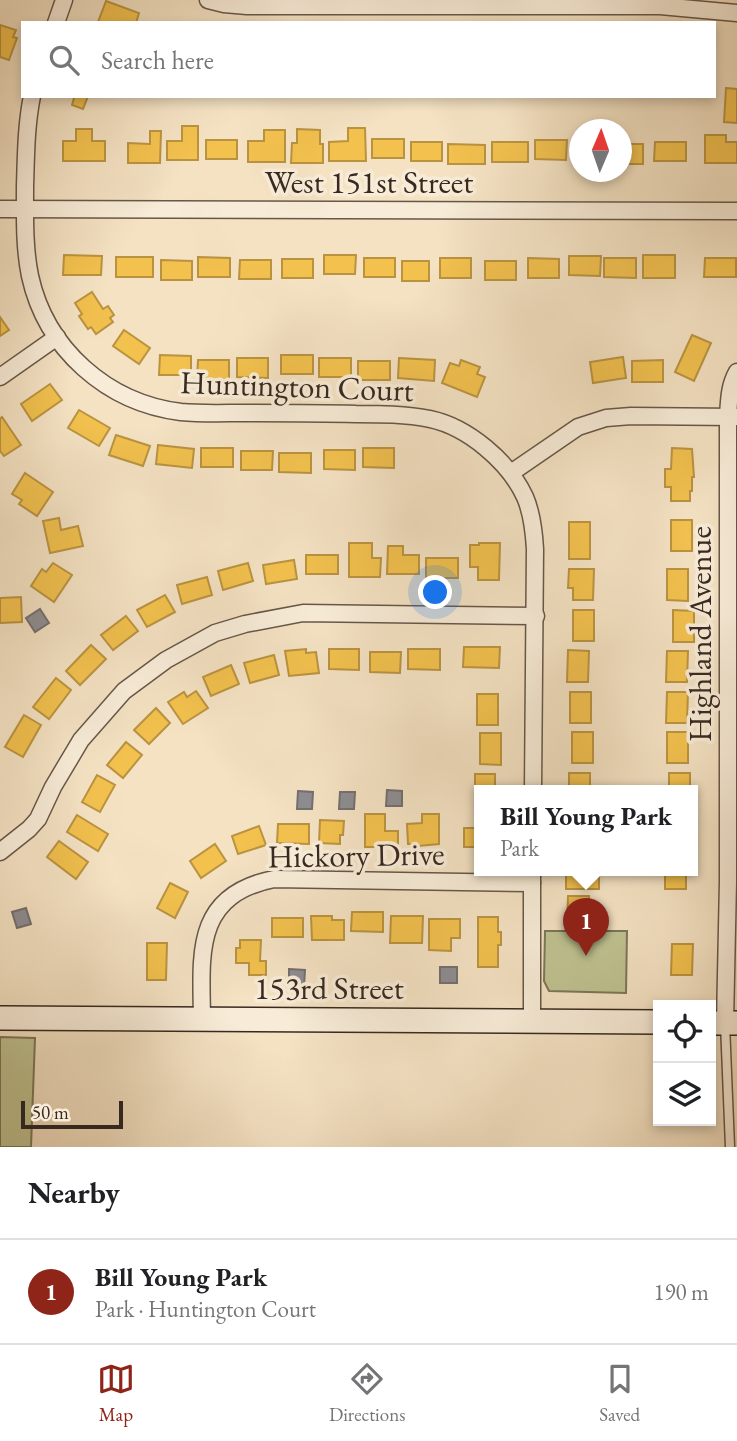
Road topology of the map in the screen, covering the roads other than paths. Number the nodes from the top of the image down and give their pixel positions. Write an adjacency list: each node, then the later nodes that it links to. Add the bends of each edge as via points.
1 (64, 0): 4 (street)
2 (208, 0): 3 (street, via 247,6 660,6)
3 (737, 13)
4 (57, 21)
5 (32, 98): 7 (street, Huntington Court)
6 (0, 209): 7 (street, West 151st Street)
7 (25, 209): 8 (street, West 151st Street); 9 (street, Huntington Court, via 30,275 39,305)
8 (737, 211)
9 (57, 337): 11 (street); 13 (street, Huntington Court, via 102,383 140,402 183,412 390,414 432,419 483,445)
10 (737, 372): 12 (street, Highland Avenue, via 730,391)
11 (0, 377)
12 (733, 417): 13 (street, via 606,418 578,427); 18 (street, Highland Avenue)
13 (511, 473): 14 (street, Huntington Court, via 524,496 534,533)
14 (536, 615): 15 (street, Huntington Court); 16 (street, via 303,614 215,633 166,660 124,691 81,740 37,819)
15 (533, 785)
16 (0, 852)
17 (532, 876): 20 (street, Hickory Drive, via 274,879 244,888 221,906 207,930); 21 (street)
18 (732, 881): 23 (street, Highland Avenue)
19 (0, 1018): 20 (street, 153rd Street)
20 (202, 1018): 21 (street, 153rd Street)
21 (532, 1021): 22 (street, 153rd Street)
22 (653, 1022)
23 (724, 1023): 24 (lane)
24 (730, 1147)

